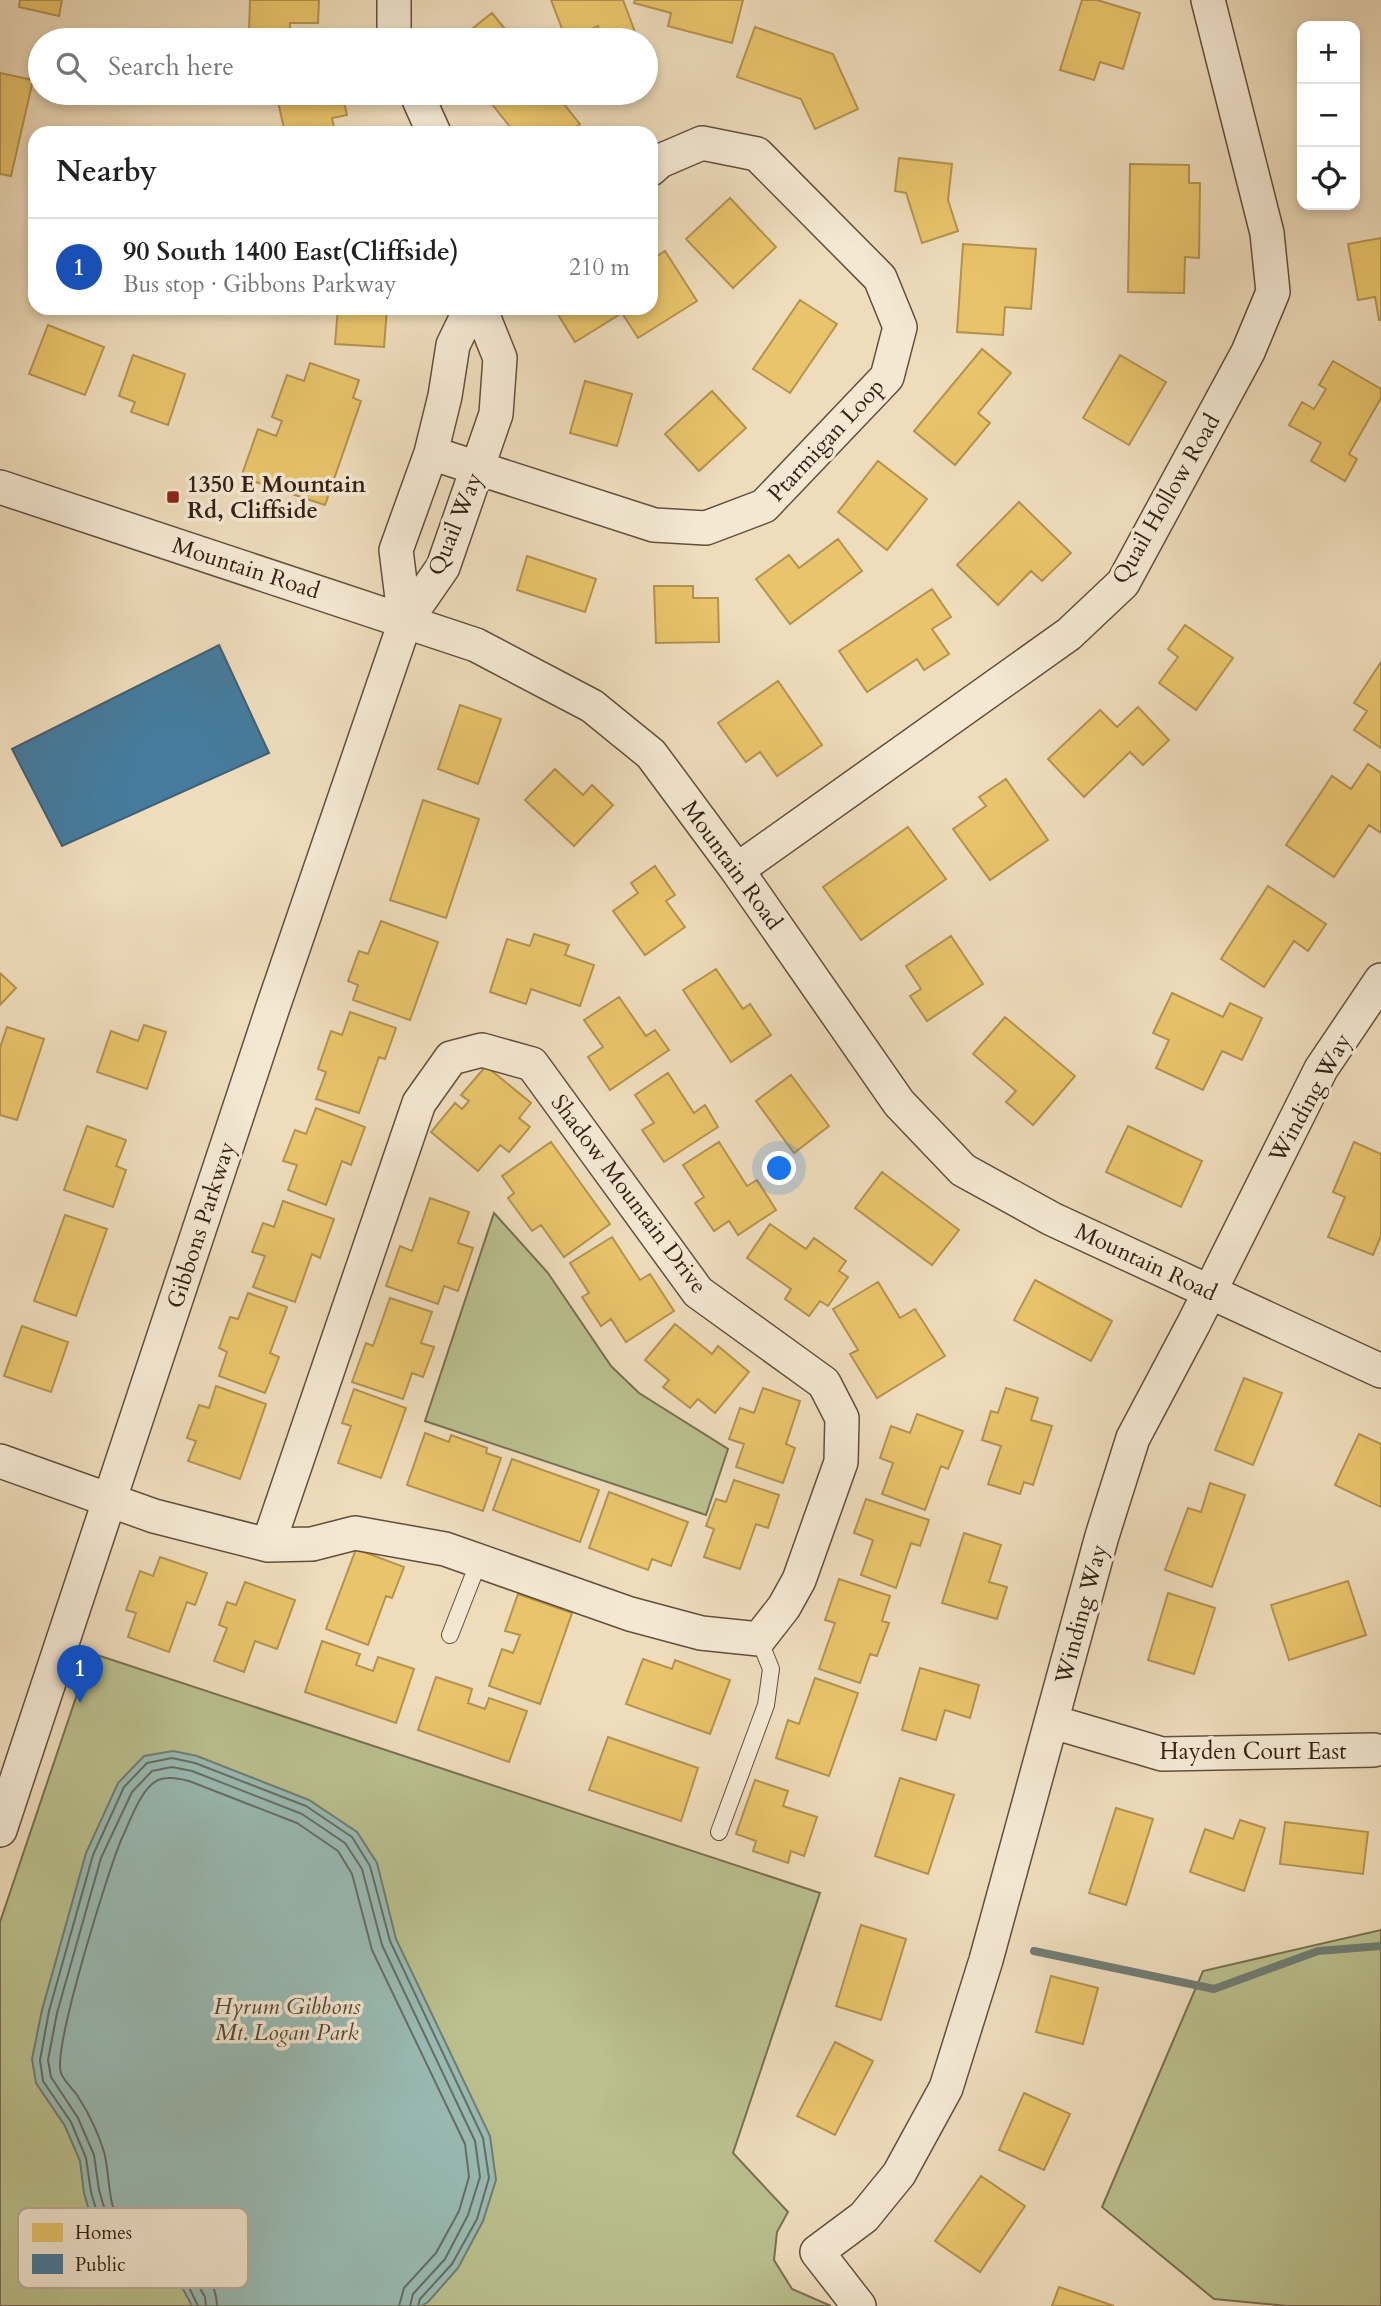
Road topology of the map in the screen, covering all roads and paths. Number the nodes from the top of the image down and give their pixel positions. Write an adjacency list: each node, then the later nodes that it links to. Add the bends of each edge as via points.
1 (394, 0): 3 (street)
2 (1208, 0): 13 (street, Quail Hollow Road, via 1267,233 1273,292 1248,352 1123,583 1069,634)
3 (394, 28)
4 (421, 105): 5 (street)
5 (431, 126)
6 (658, 163): 10 (street, Ptarmigan Loop, via 702,143 757,154 880,278 900,327 887,377 765,506 706,528 654,525)
7 (468, 315): 9 (street, Quail Way, via 453,345)
8 (483, 315): 10 (street, Quail Way, via 500,358 496,414)
9 (431, 453): 10 (street, Ptarmigan Loop); 12 (street, Quail Way, via 396,550)
10 (478, 468): 12 (street, Quail Way, via 443,566)
11 (0, 487): 12 (street, Mountain Road)
12 (405, 622): 13 (street, Mountain Road, via 476,645 592,706 651,754); 18 (street, Gibbons Parkway)
13 (737, 870): 15 (street, Mountain Road, via 899,1102 963,1170 1052,1219)
14 (1381, 980): 15 (street, Winding Way, via 1321,1069)
15 (1209, 1292): 16 (street, Mountain Road); 23 (street, Winding Way, via 1133,1438)
16 (1381, 1371)
17 (0, 1461): 18 (street)
18 (111, 1499): 19 (street, via 154,1516); 25 (street, Gibbons Parkway)
19 (268, 1545): 20 (street, via 312,1544 355,1533 445,1549); 22 (street, Shadow Mountain Drive, via 419,1103 451,1058 482,1050 532,1064 698,1292 824,1383 842,1418 841,1462 800,1580)
20 (478, 1561): 21 (lane); 22 (street, via 630,1614 701,1633)
21 (450, 1635)
22 (760, 1639): 26 (lane, via 771,1668 766,1705)
23 (1053, 1723): 24 (street, Hayden Court East, via 1162,1754); 27 (street, Winding Way, via 946,2088 899,2174 864,2217 817,2252)
24 (1374, 1750)
25 (0, 1829)
26 (719, 1832)
27 (859, 2306)

